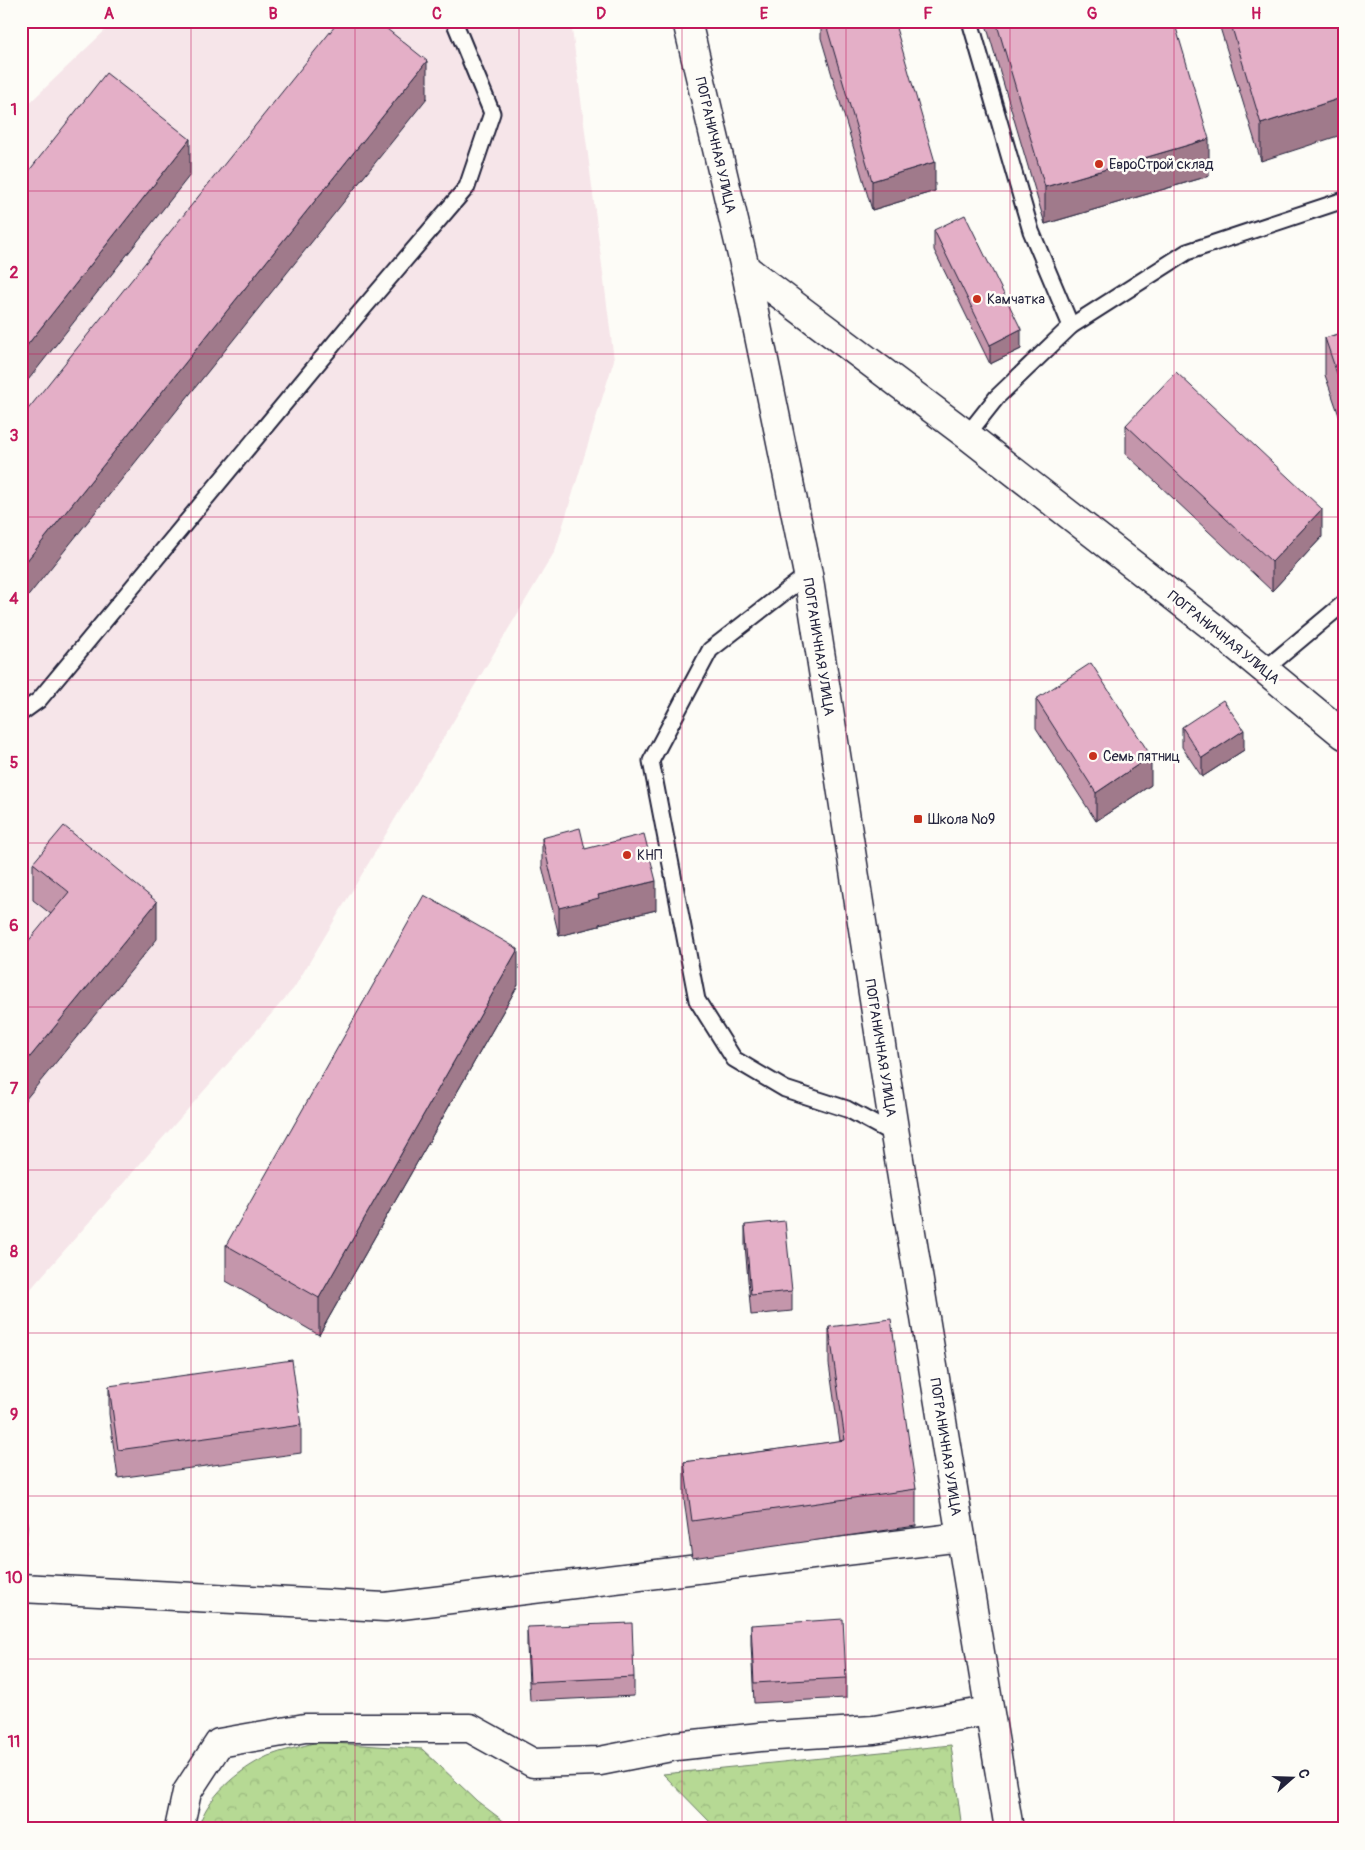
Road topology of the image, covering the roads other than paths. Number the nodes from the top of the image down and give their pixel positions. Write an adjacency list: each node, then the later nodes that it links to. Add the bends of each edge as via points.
1 (454, 21): 11 (lane, via 492,113 467,188 39,700)
2 (687, 21): 5 (street, ПОГРАНИЧНАЯ УЛИЦА)
3 (970, 21): 6 (lane, via 1031,231)
4 (1344, 200): 6 (lane, via 1187,252)
5 (745, 268): 7 (street, ПОГРАНИЧНАЯ УЛИЦА); 8 (street, ПОГРАНИЧНАЯ УЛИЦА)
6 (1071, 326): 7 (lane, via 997,397)
7 (967, 435): 10 (street, ПОГРАНИЧНАЯ УЛИЦА)
8 (808, 574): 13 (street, ПОГРАНИЧНАЯ УЛИЦА); 13 (lane, via 710,650 651,761 698,1000 734,1059 785,1089 847,1109)
9 (1344, 603): 10 (lane)
10 (1264, 670): 12 (street, ПОГРАНИЧНАЯ УЛИЦА)
11 (21, 713)
12 (1344, 735)
13 (895, 1135): 14 (street, ПОГРАНИЧНАЯ УЛИЦА)
14 (961, 1537): 15 (street, via 385,1608); 16 (street, ПОГРАНИЧНАЯ УЛИЦА)
15 (21, 1588)
16 (990, 1711): 17 (street, via 874,1730 676,1746 600,1761 533,1763 470,1728 305,1728 219,1743 187,1792); 18 (street, ПОГРАНИЧНАЯ УЛИЦА)
17 (178, 1829)
18 (1009, 1829)

